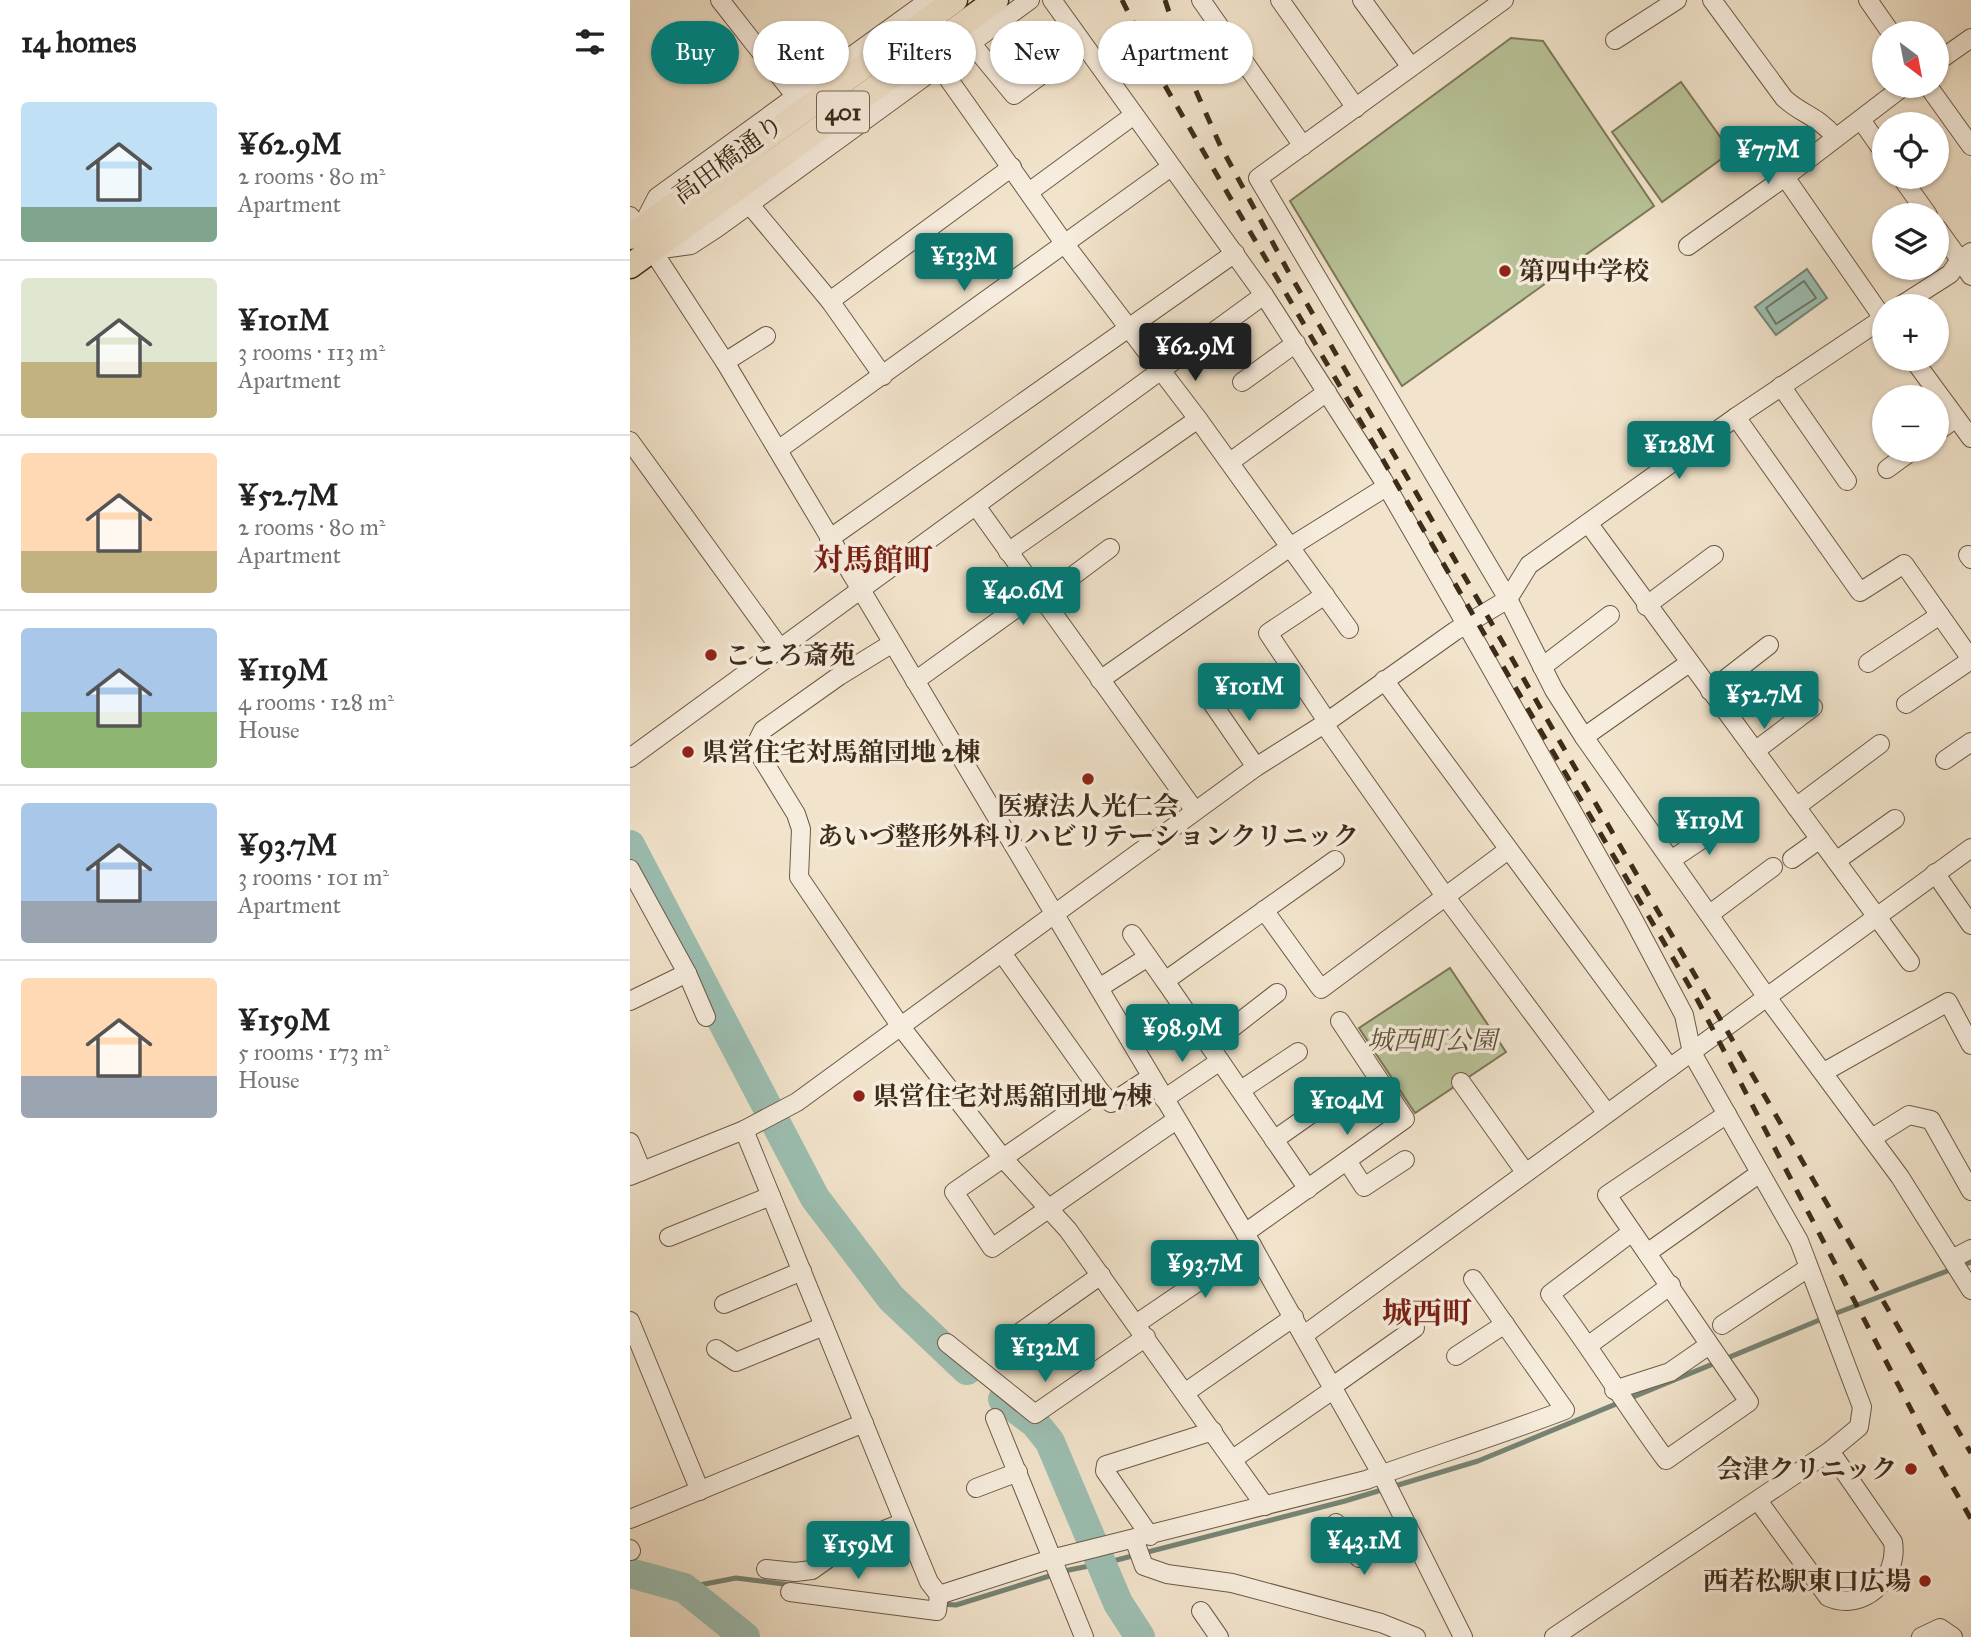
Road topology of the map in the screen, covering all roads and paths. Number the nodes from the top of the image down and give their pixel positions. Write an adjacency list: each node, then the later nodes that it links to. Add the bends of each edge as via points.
1 (719, 0): 28 (street)
2 (929, 0): 28 (street)
3 (955, 0): 43 (highway, 高田橋通り / 401)
4 (996, 0): 43 (highway, 高田橋通り / 401, via 690,225)
5 (1030, 0): 18 (street)
6 (1052, 0): 14 (street)
7 (1201, 0): 36 (street)
8 (1280, 0): 31 (street)
9 (1362, 0): 23 (street)
10 (1677, 0): 17 (street)
11 (1712, 0): 35 (street, via 1784,98 1822,121)
12 (1868, 0): 15 (street)
13 (1502, 1): 23 (street)
14 (1066, 21)
15 (1883, 21)
16 (1971, 38): 21 (street)
17 (1615, 40)
18 (976, 41)
19 (1084, 48): 32 (street)
20 (976, 49): 22 (street)
21 (1950, 53)
22 (990, 66)
23 (1411, 67): 31 (street)
24 (917, 84): 42 (street)
25 (952, 84): 38 (street)
26 (1005, 84): 27 (street, via 1014,95)
27 (1029, 84)
28 (796, 97): 43 (street, via 657,197)
29 (1889, 98): 33 (street)
30 (1937, 98): 37 (street)
31 (1356, 108): 36 (street)
32 (1134, 115): 39 (street); 41 (street)
33 (1861, 120): 34 (street); 35 (street)
34 (1872, 136)
35 (1835, 137): 40 (street)
36 (1303, 146): 88 (street, via 1258,178)
37 (1971, 146)
38 (1012, 167): 41 (street); 53 (street)
39 (1171, 167): 45 (street); 47 (street)
40 (1785, 177): 46 (street); 54 (street)
41 (1029, 192): 45 (street)
42 (750, 205): 43 (street, via 691,245); 53 (street)
43 (638, 233): 49 (highway, 高田橋通り / 401); 59 (street)
44 (1949, 240): 48 (street)
45 (1064, 243): 56 (street); 62 (street)
46 (1688, 246)
47 (1235, 253): 52 (street); 56 (street)
48 (1965, 256): 50 (street); 51 (street, via 1950,274)
49 (630, 265)
50 (1971, 276)
51 (1919, 294)
52 (1264, 295): 58 (street); 60 (street)
53 (830, 301): 62 (street)
54 (1872, 301)
55 (1872, 326): 64 (street)
56 (1129, 328): 60 (street); 80 (street)
57 (766, 336): 59 (street)
58 (1296, 344): 63 (street); 65 (street)
59 (725, 362): 72 (street)
60 (1161, 369): 68 (street); 78 (street)
61 (1922, 371): 67 (street)
62 (883, 376): 72 (street)
63 (1242, 382)
64 (1781, 386): 66 (street); 76 (street)
65 (1327, 392): 73 (street); 77 (street)
66 (1736, 416): 79 (street); 91 (street, via 1860,592 1904,564)
67 (1956, 418): 69 (street); 70 (street)
68 (1198, 419): 73 (street); 83 (street)
69 (1949, 423)
70 (1971, 438)
71 (630, 441): 96 (street)
72 (778, 450): 80 (street)
73 (1230, 462): 81 (street)
74 (1897, 462): 75 (street)
75 (1887, 469)
76 (1847, 481)
77 (1386, 487): 81 (street); 92 (street)
78 (976, 506): 83 (street); 85 (street)
79 (1588, 523): 88 (street, via 1529,565); 89 (street)
80 (829, 539): 85 (street)
81 (1290, 547): 86 (street); 101 (street)
82 (1110, 548): 87 (street)
83 (1008, 552): 87 (street)
84 (1714, 555): 89 (street)
85 (861, 589): 94 (street); 96 (street)
86 (1325, 596): 93 (street); 108 (street, via 1268,632)
87 (1042, 599): 101 (street); 103 (street, via 1029,599)
88 (1508, 599): 92 (street); 100 (street)
89 (1646, 606): 98 (street)
90 (1610, 615): 100 (street)
91 (1940, 615): 97 (street); 99 (street)
92 (1466, 624): 102 (street); 152 (street, via 1684,1015)
93 (1349, 629)
94 (891, 644): 103 (street); 148 (street, via 763,730 756,744 801,829 799,877)
95 (1769, 645): 104 (street)
96 (780, 649): 113 (street)
97 (1971, 660): 106 (street)
98 (1689, 663): 104 (street); 109 (street)
99 (1868, 663)
100 (1542, 667): 109 (street)
101 (1100, 680): 117 (street)
102 (1384, 680): 108 (street); 122 (street)
103 (915, 681): 132 (street)
104 (1710, 691): 112 (street)
105 (1210, 701): 115 (street)
106 (1906, 704)
107 (1813, 707): 112 (street)
108 (1325, 722): 115 (street); 130 (street)
109 (1584, 737): 123 (street)
110 (1971, 742): 114 (street)
111 (1880, 744): 116 (street)
112 (1755, 751): 116 (street)
113 (630, 758)
114 (1945, 760)
115 (1256, 767): 117 (street)
116 (1797, 807): 120 (street)
117 (1195, 811): 132 (street)
118 (1895, 819): 126 (street)
119 (1726, 823): 123 (street)
120 (1820, 839): 124 (street); 126 (street)
121 (1971, 848): 129 (street)
122 (1508, 850): 130 (street); 154 (street)
123 (1671, 859): 133 (street)
124 (1792, 859)
125 (1335, 860): 131 (street)
126 (1836, 861): 134 (street)
127 (1773, 867): 133 (street)
128 (630, 869): 140 (street)
129 (1934, 873): 134 (street); 135 (street)
130 (1446, 897): 131 (street, via 1321,989); 162 (street)
131 (1264, 910): 141 (street)
132 (1053, 913): 137 (street); 142 (street)
133 (1710, 914): 144 (street)
134 (1877, 917): 139 (street); 144 (street)
135 (1971, 925)
136 (1132, 934): 138 (street)
137 (1002, 953): 148 (street); 159 (street)
138 (1148, 957): 141 (street); 142 (street)
139 (1910, 962)
140 (687, 973): 145 (street); 146 (street)
141 (1165, 981): 149 (street)
142 (1099, 988): 156 (street)
143 (1277, 993): 149 (street)
144 (1766, 996): 152 (street); 155 (street)
145 (630, 1001)
146 (706, 1017)
147 (1340, 1021): 171 (street, via 1405,1119)
148 (901, 1027): 165 (street, via 797,1102); 169 (street)
149 (1210, 1045): 153 (street)
150 (1971, 1045): 155 (street, via 1948,1003)
151 (1298, 1052): 158 (street)
152 (1692, 1053): 154 (street); 163 (street)
153 (1220, 1061): 158 (street); 160 (street)
154 (1670, 1068): 162 (street)
155 (1824, 1072): 166 (street)
156 (1151, 1077): 159 (street, via 1111,1103); 160 (street)
157 (1461, 1082): 172 (street)
158 (1241, 1090): 167 (street)
159 (1100, 1091): 169 (street)
160 (1164, 1099): 164 (street)
161 (1331, 1100): 167 (street)
162 (1606, 1112): 172 (street)
163 (1727, 1114): 173 (street); 179 (street, via 1606,1195)
164 (1176, 1120): 178 (street); 181 (street)
165 (744, 1130): 174 (street); 177 (street)
166 (1872, 1138): 176 (street, via 1909,1115 1931,1120); 186 (street)
167 (1274, 1140): 175 (street)
168 (630, 1143): 174 (street)
169 (1002, 1157): 178 (street); 178 (street, via 954,1192 992,1248)
170 (1405, 1160): 171 (street, via 1364,1187)
171 (1347, 1161): 175 (street)
172 (1525, 1172): 198 (street)
173 (1760, 1173): 183 (street); 184 (street, via 1799,1241)
174 (636, 1174)
175 (1308, 1189): 181 (street)
176 (1971, 1191)
177 (771, 1196): 180 (street); 185 (street)
178 (1047, 1210): 187 (street)
179 (1632, 1232): 183 (street); 201 (street, via 1550,1294)
180 (669, 1237)
181 (1249, 1239): 191 (street); 197 (street)
182 (1971, 1249): 186 (street)
183 (1647, 1253): 189 (street)
184 (1808, 1268): 194 (street); 212 (street, via 1862,1407 1859,1427)
185 (802, 1271): 190 (street); 195 (street)
186 (1960, 1272)
187 (1101, 1275): 197 (street); 199 (street)
188 (1474, 1279): 193 (street)
189 (1671, 1285): 201 (street); 205 (street)
190 (724, 1304)
191 (1294, 1317): 198 (street); 207 (street)
192 (630, 1321): 203 (street)
193 (1505, 1324): 204 (street); 215 (street, via 1566,1410)
194 (1722, 1325)
195 (824, 1326): 202 (street, via 736,1362); 210 (street)
196 (1415, 1328): 206 (street)
197 (1141, 1331): 200 (street, via 1035,1414); 207 (street)
198 (1304, 1335): 206 (street)
199 (1012, 1338)
200 (947, 1343)
201 (1589, 1345): 208 (street)
202 (716, 1349)
203 (636, 1355): 217 (street)
204 (1456, 1356)
205 (1717, 1357): 208 (street, via 1670,1372); 208 (street, via 1749,1402 1666,1460)
206 (1334, 1387): 213 (street); 215 (street)
207 (1186, 1392): 211 (street)
208 (1620, 1398)
209 (995, 1418): 214 (street)
210 (864, 1423): 217 (street); 221 (street)
211 (1213, 1431): 213 (street); 224 (street, via 1105,1465)
212 (1830, 1451): 218 (street); 218 (street, via 1893,1542 1892,1569 1867,1596 1839,1602 1828,1597)
213 (1233, 1460): 219 (street)
214 (1018, 1472): 216 (street); 225 (street)
215 (1382, 1475): 219 (street); 223 (street)
216 (976, 1488)
217 (700, 1491): 220 (street)
218 (1759, 1502): 234 (street)
219 (1265, 1506): 224 (street)
220 (630, 1519)
221 (904, 1522): 226 (street, via 847,1545 811,1570); 228 (street)
222 (1336, 1523): 223 (street, via 1359,1558)
223 (1407, 1526): 233 (street)
224 (1141, 1546): 225 (street, via 1093,1549); 232 (street, via 1144,1566 1167,1574 1232,1583 1381,1623)
225 (1051, 1559): 228 (street); 230 (street)
226 (766, 1569)
227 (790, 1592): 228 (street, via 937,1611)
228 (939, 1595)
229 (1201, 1611): 231 (street)
230 (1084, 1637)
231 (1219, 1637)
232 (1416, 1637)
233 (1463, 1637)
234 (1554, 1637)
235 (1921, 1637): 236 (street, via 1940,1628)
236 (1953, 1637)

